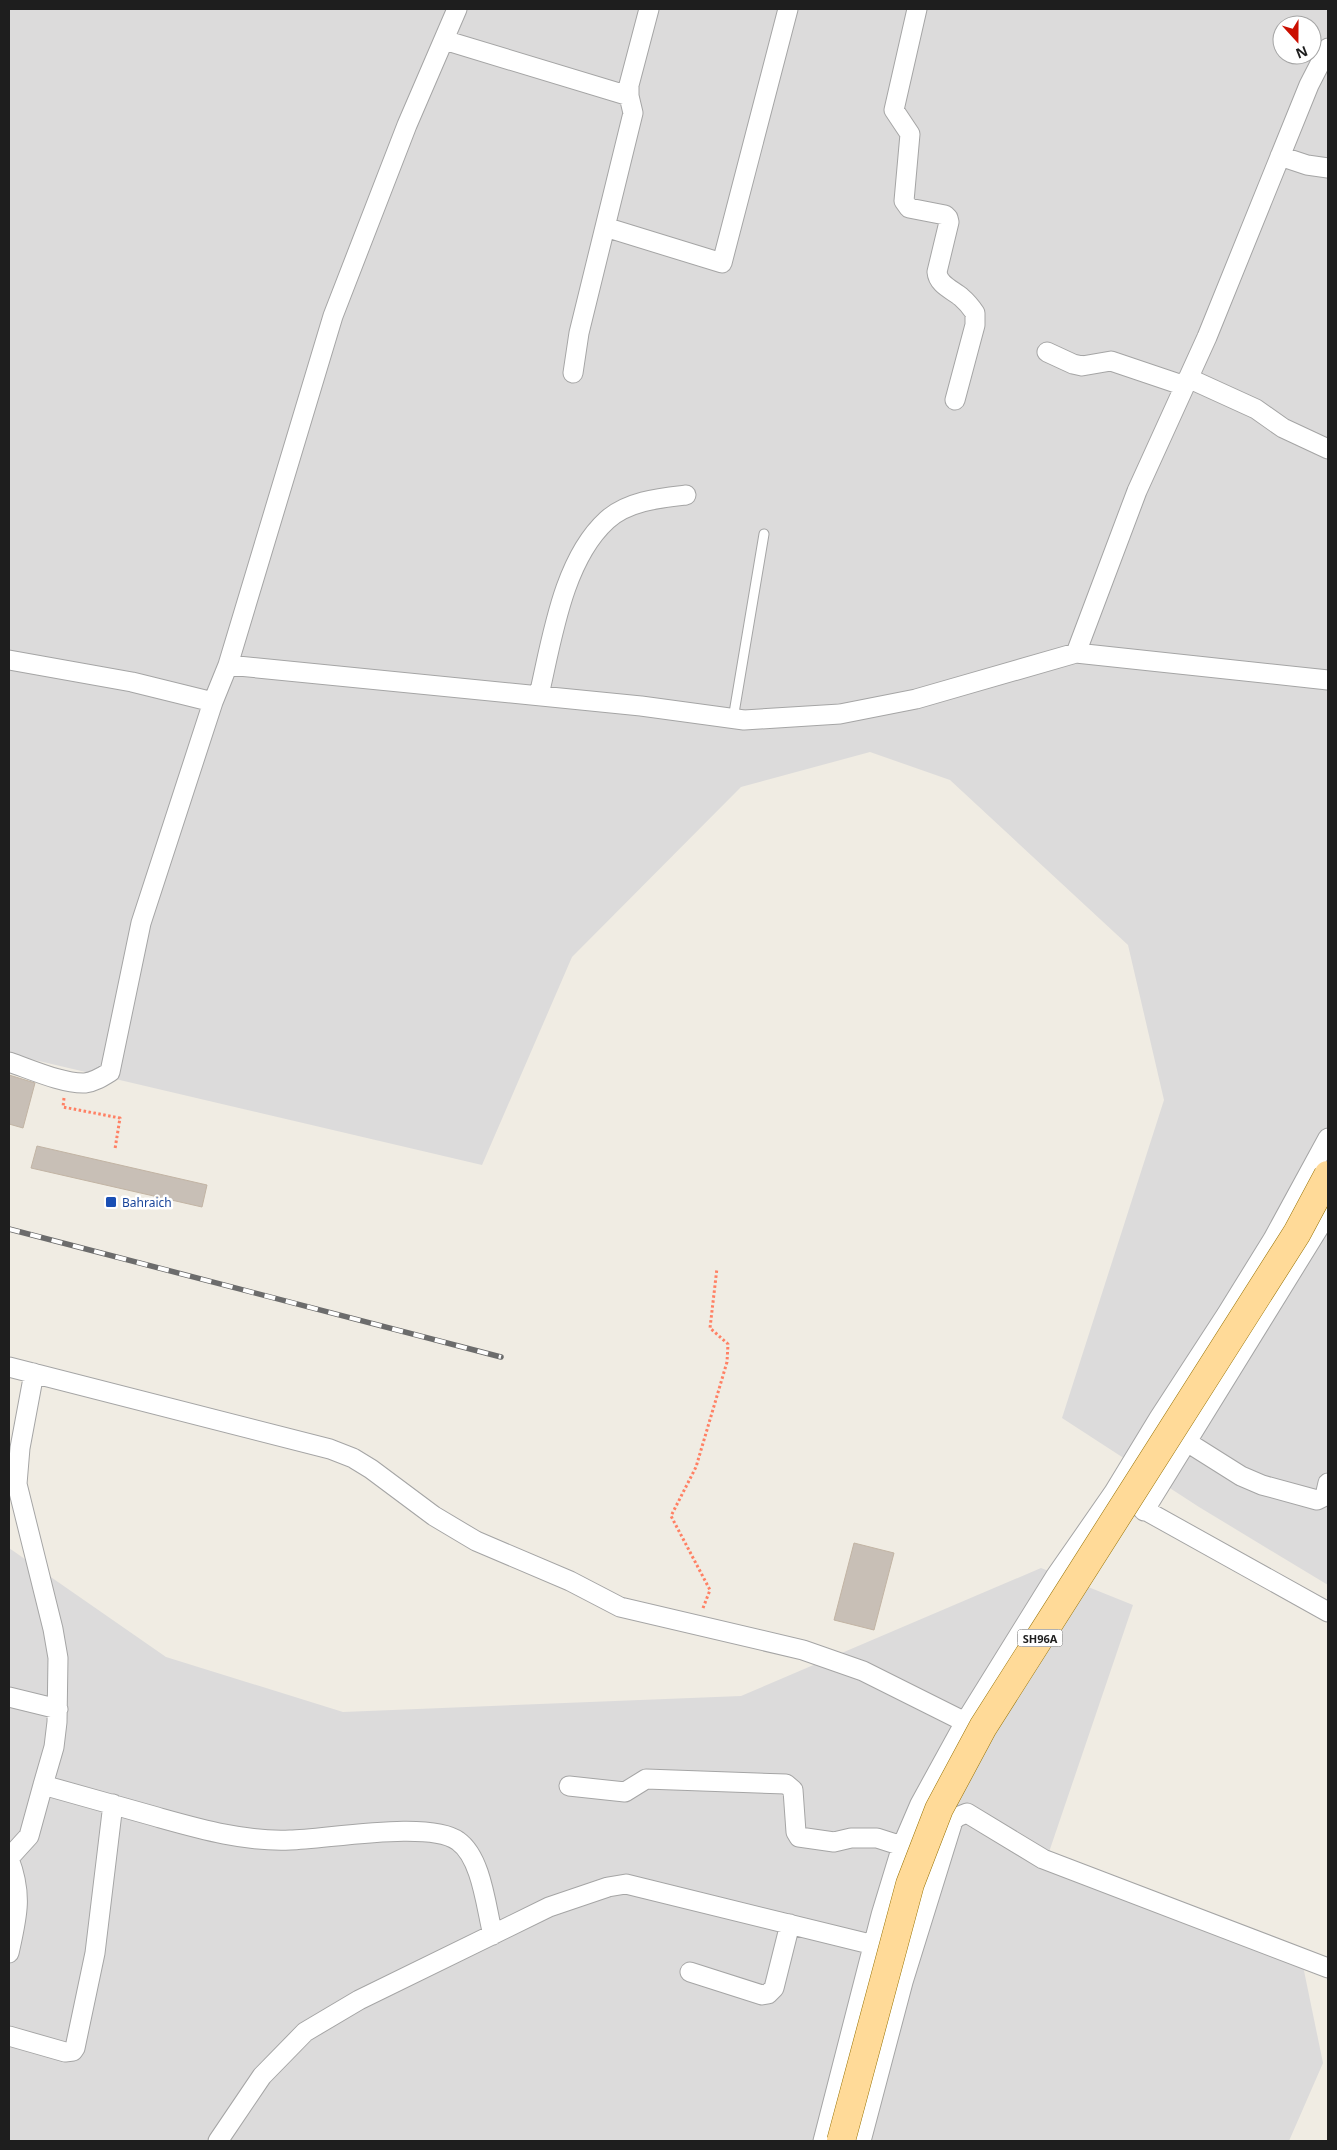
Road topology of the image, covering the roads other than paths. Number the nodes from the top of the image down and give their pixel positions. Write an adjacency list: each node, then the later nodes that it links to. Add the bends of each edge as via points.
1 (457, 9): 5 (street)
2 (649, 9): 7 (street)
3 (788, 9): 10 (street, via 722,263)
4 (917, 9): 14 (street, via 894,110 910,134 904,201 909,208 948,218 938,278 975,313 975,325)
5 (444, 40): 7 (street); 20 (street, via 407,124 333,316)
6 (1328, 48): 8 (street)
7 (629, 96): 10 (street, via 633,113)
8 (1280, 156): 9 (street); 13 (street)
9 (1328, 168)
10 (605, 227): 12 (street, via 579,333)
11 (1047, 352): 13 (street, via 1082,366 1111,361)
12 (573, 373)
13 (1186, 382): 15 (street, via 1256,409 1283,428); 18 (street, via 1137,491)
14 (955, 400)
15 (1328, 448)
16 (686, 495): 22 (street, via 653,499 626,508 608,519 592,537 577,561 565,593)
17 (764, 534): 24 (lane)
18 (1076, 653): 21 (street); 24 (street, via 916,699 840,714)
19 (9, 660): 23 (street, via 132,682)
20 (228, 665): 22 (street); 23 (street)
21 (1328, 680)
22 (539, 695): 24 (street)
23 (213, 702): 25 (street, via 141,923 110,1072 85,1082 68,1081)
24 (733, 719)
25 (9, 1062)
26 (1328, 1138): 33 (street, via 1268,1248)
27 (1328, 1175): 53 (main road, SH96A, bridge, via 1296,1233 983,1727 939,1808 910,1884)
28 (1328, 1213): 31 (street)
29 (9, 1367): 30 (street)
30 (34, 1373): 37 (street, via 17,1484 54,1629 58,1658); 38 (street, via 338,1452 371,1469 434,1516 476,1541 570,1581 620,1607 803,1650 863,1671)
31 (1187, 1442): 32 (street, via 1223,1466 1262,1485 1318,1500 1325,1496); 34 (street)
32 (1328, 1483)
33 (1114, 1492): 34 (street); 38 (street, via 1071,1552)
34 (1144, 1511): 35 (street)
35 (1328, 1612)
36 (9, 1697): 37 (street)
37 (58, 1709): 39 (street, via 54,1747)
38 (964, 1722): 42 (street, via 920,1804)
39 (44, 1785): 41 (street); 43 (street, via 29,1836)
40 (569, 1786): 42 (street, via 625,1792 646,1779 786,1784 793,1790 796,1832 800,1837 834,1842 878,1838)
41 (112, 1804): 45 (street, via 235,1837 288,1840 407,1831 441,1833 458,1840 475,1862); 50 (street, via 95,1953 74,2051 65,2052)
42 (902, 1846): 46 (street)
43 (9, 1858): 47 (street, via 15,1874 18,1906)
44 (790, 1924): 45 (street, via 626,1884 550,1907); 46 (street); 49 (street, via 774,1988 768,1994 762,1995)
45 (492, 1935): 51 (street, via 359,2000 305,2032 262,2076)
46 (874, 1944): 52 (street)
47 (10, 1953)
48 (1328, 1968): 54 (street, via 1043,1860 967,1813 962,1814 953,1821 911,1954)
49 (690, 1972)
50 (9, 2036)
51 (218, 2141)
52 (823, 2141)
53 (841, 2141)
54 (861, 2141)

